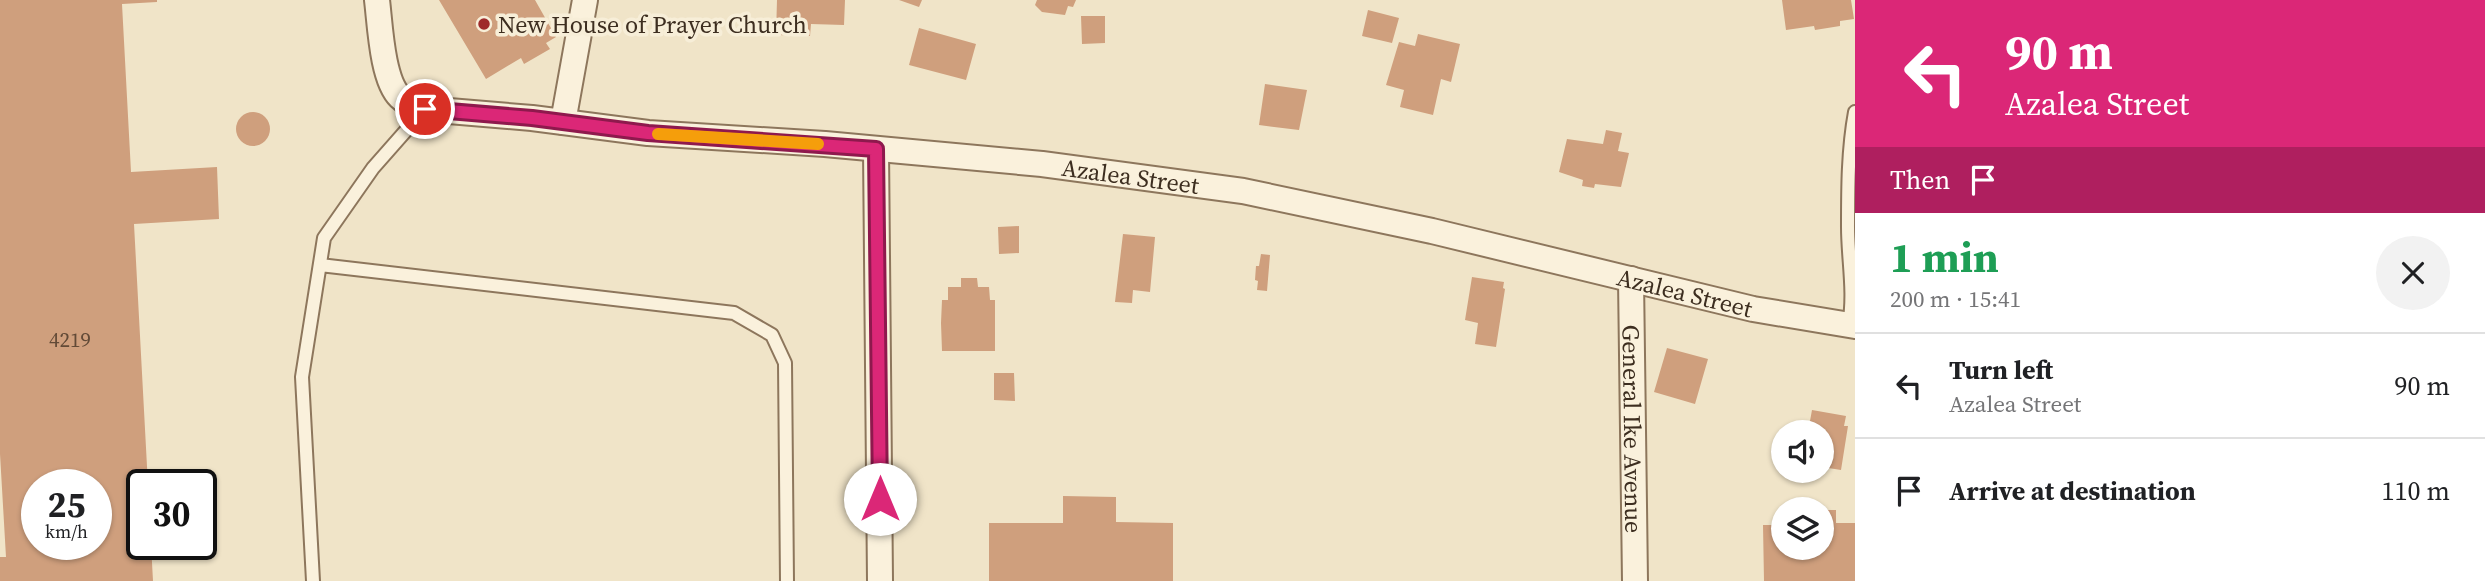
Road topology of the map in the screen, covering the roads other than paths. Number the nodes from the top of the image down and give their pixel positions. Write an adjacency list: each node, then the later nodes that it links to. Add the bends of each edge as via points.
1 (377, 0): 3 (street, Azalea Street, via 391,83 398,97)
2 (585, 0): 5 (street)
3 (425, 109): 5 (street, Azalea Street); 7 (lane, via 373,168 324,239)
4 (1855, 113): 9 (lane, via 1848,228)
5 (564, 122): 6 (street, Azalea Street, via 648,133)
6 (876, 149): 8 (street, Azalea Street, via 1042,164 1243,191); 12 (street)
7 (320, 265): 10 (lane, via 302,377); 11 (lane, via 734,313 772,335 785,363)
8 (1631, 279): 9 (street, Azalea Street, via 1753,309); 13 (street, General Ike Avenue)
9 (1852, 325)
10 (313, 581)
11 (787, 581)
12 (880, 581)
13 (1635, 581)

